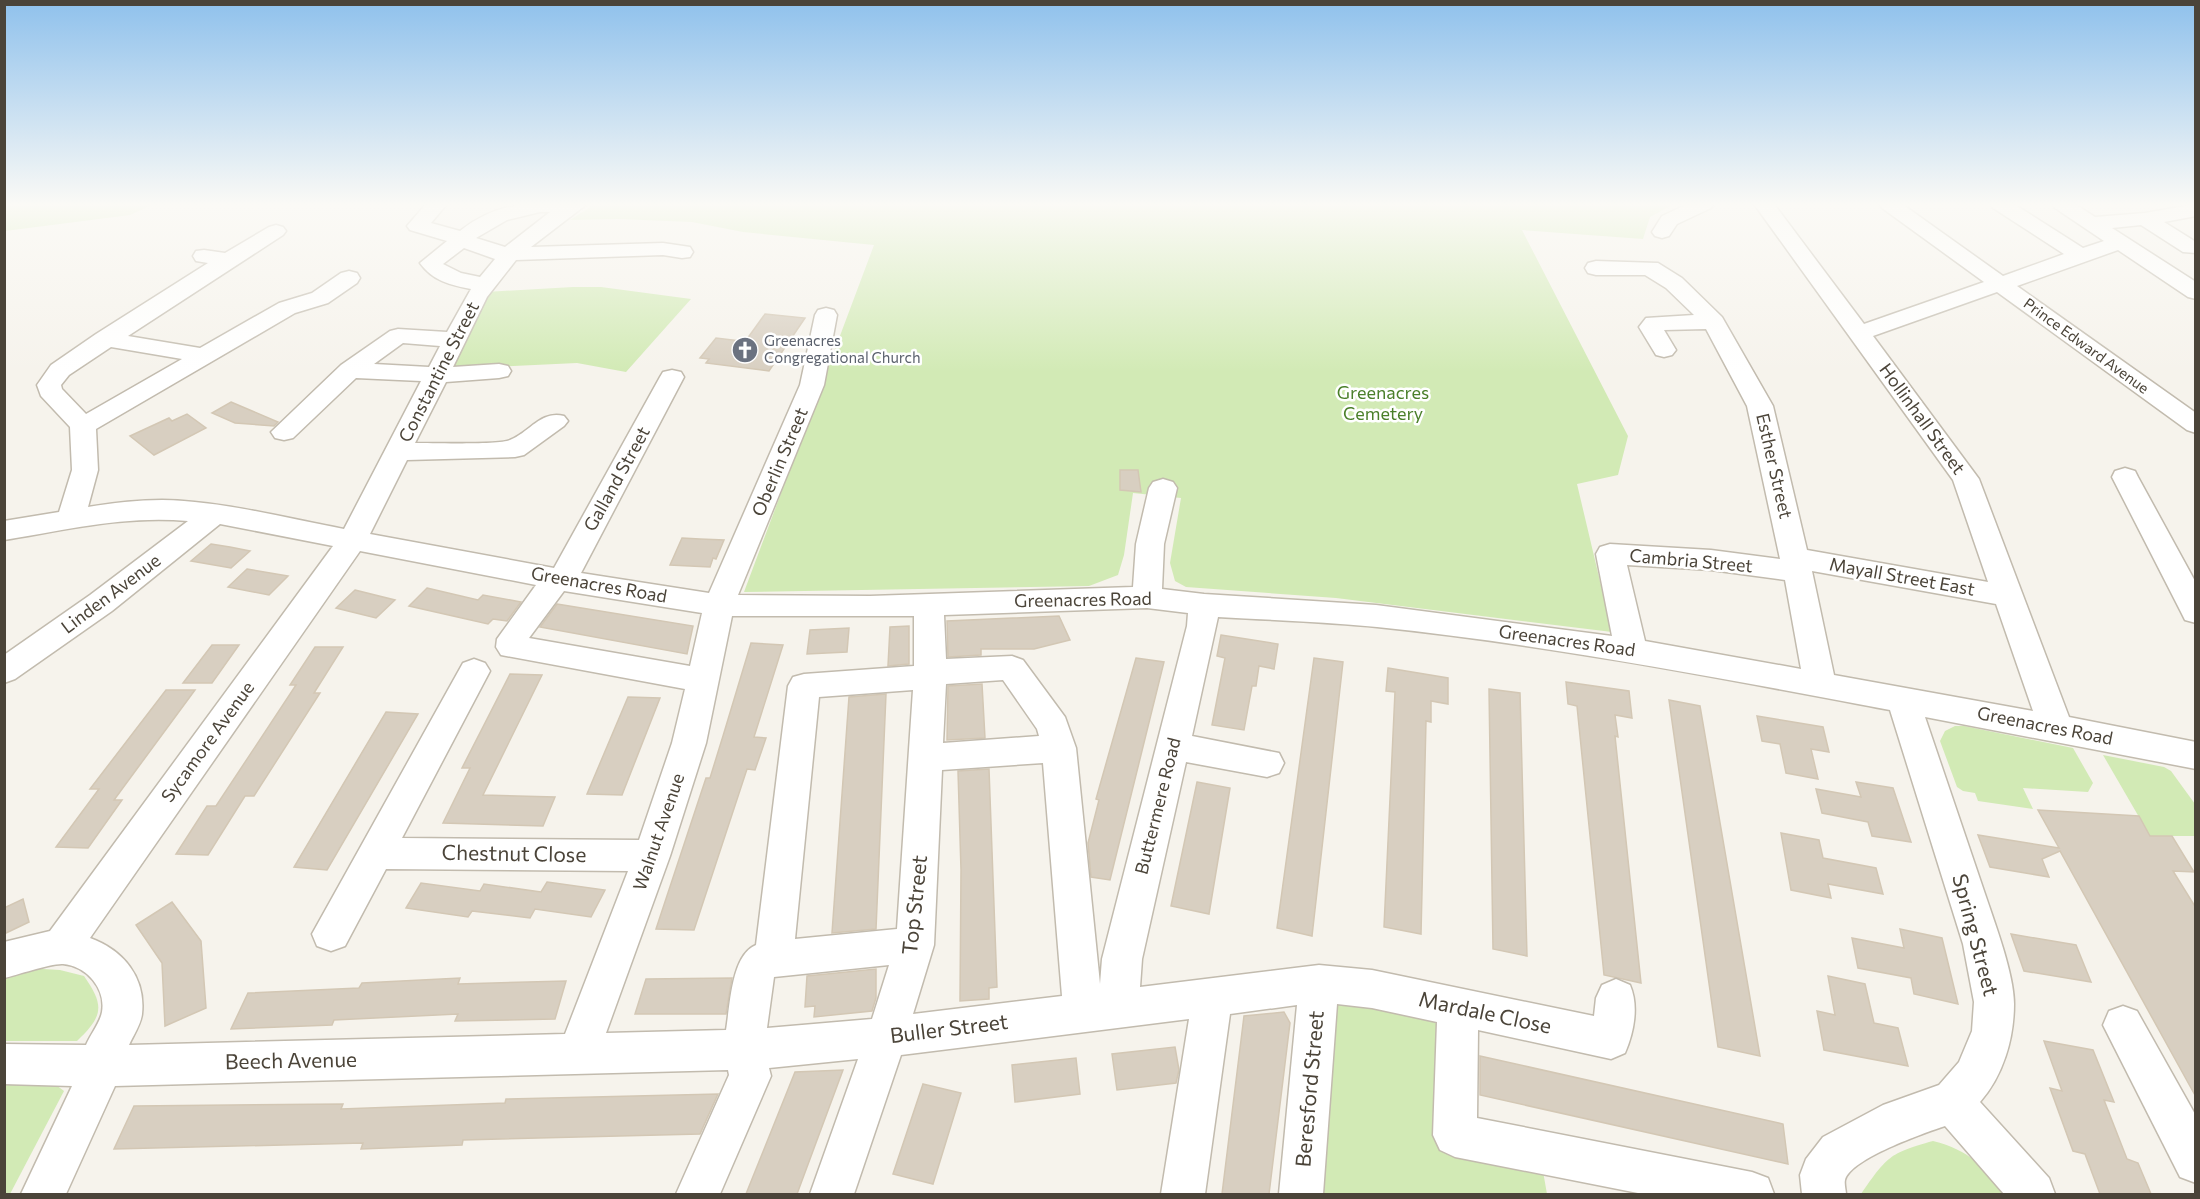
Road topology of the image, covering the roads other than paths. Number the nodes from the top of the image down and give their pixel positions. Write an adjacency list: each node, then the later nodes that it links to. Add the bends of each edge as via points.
1 (228, 260): 16 (street)
2 (436, 260): 10 (street, via 432,263 436,270)
3 (505, 260): 17 (street, Constantine Street, via 477,296)
4 (1806, 260): 15 (street, Hollinhall Street)
5 (1967, 260): 11 (street, Prince Edward Avenue)
6 (2070, 260): 11 (street)
7 (2149, 260): 12 (street)
8 (1596, 268): 14 (street, Esther Street, via 1650,268 1674,283)
9 (349, 278): 26 (street, via 320,298 287,308)
10 (481, 284)
11 (2001, 284): 15 (street); 25 (street, Prince Edward Avenue)
12 (2192, 287)
13 (826, 315): 41 (street, Oberlin Street, via 812,385)
14 (1714, 322): 18 (street, via 1654,323 1651,327); 35 (street, Esther Street, via 1760,406)
15 (1860, 333): 37 (street, Hollinhall Street, via 1966,479)
16 (104, 339): 19 (street); 26 (street, via 60,370 49,385 50,391)
17 (455, 340): 20 (street, via 398,336); 22 (street, Constantine Street)
18 (1664, 350)
19 (191, 353)
20 (350, 370): 22 (street); 27 (street)
21 (499, 371): 22 (street)
22 (437, 375): 28 (street, Constantine Street)
23 (672, 377): 36 (street, Galland Street)
24 (555, 421): 28 (street, via 515,449)
25 (2196, 425)
26 (83, 426): 32 (street, via 85,470)
27 (284, 432)
28 (399, 452): 34 (street, Constantine Street)
29 (2125, 477): 42 (street)
30 (1162, 488): 38 (street, via 1150,544)
31 (215, 514): 32 (street, Greenacres Road, via 140,509); 34 (street, Greenacres Road); 44 (street, Linden Avenue, via 109,597)
32 (71, 518): 33 (street, Greenacres Road)
33 (4, 531)
34 (354, 538): 36 (street, Greenacres Road); 60 (street, Sycamore Avenue)
35 (1796, 565): 37 (street, Mayall Street East); 43 (street, Cambria Street, via 1610,554); 48 (street, Esther Street)
36 (560, 579): 41 (street, Greenacres Road); 47 (street, Galland Street, via 512,639 512,647)
37 (2010, 596): 50 (street, Hollinhall Street)
38 (1147, 597): 39 (street, Greenacres Road); 40 (street, Greenacres Road)
39 (929, 604): 41 (street, Greenacres Road); 46 (street, Top Street)
40 (1204, 604): 43 (street, Greenacres Road, via 1377,616); 51 (street, Buttermere Road)
41 (719, 605): 47 (street, Walnut Avenue)
42 (2196, 612)
43 (1631, 650): 48 (street, Greenacres Road)
44 (4, 671)
45 (474, 671): 56 (street)
46 (930, 677): 52 (street, via 949,670 1012,668 1053,726); 53 (street, Top Street); 61 (street, via 804,686)
47 (703, 680): 57 (street, Walnut Avenue, via 689,743)
48 (1820, 685): 49 (street, Greenacres Road)
49 (1903, 699): 50 (street, Greenacres Road); 74 (street, Spring Street, via 1982,944 1994,1002 1992,1031 1984,1058 1974,1077)
50 (2056, 728): 54 (street, Greenacres Road)
51 (1173, 746): 55 (street); 67 (street, Buttermere Road, via 1122,959)
52 (1059, 748): 53 (street); 67 (street)
53 (926, 758): 59 (street, Top Street)
54 (2193, 759)
55 (1267, 763)
56 (376, 853): 57 (street, Chestnut Close); 58 (street)
57 (651, 856): 71 (street, Walnut Avenue)
58 (331, 934)
59 (915, 945): 61 (street); 69 (street, Top Street)
60 (62, 946): 62 (street); 73 (street, via 89,955 110,970 122,988 122,1016)
61 (774, 959): 70 (street, via 764,960 755,971)
62 (4, 960)
63 (1319, 984): 64 (street, Buller Street); 66 (street, Mardale Close, via 1372,988); 80 (street, Beresford Street)
64 (1211, 997): 67 (street, Buller Street); 79 (street)
65 (1616, 998): 66 (street, Mardale Close, via 1611,1039)
66 (1458, 1008): 81 (street, via 1455,1135)
67 (1100, 1011): 69 (street, Buller Street)
68 (2123, 1025): 75 (street)
69 (886, 1037): 70 (street, Buller Street); 78 (street, Top Street)
70 (743, 1050): 71 (street, Buller Street); 77 (street, via 750,1076)
71 (578, 1054): 73 (street, Beech Avenue)
72 (4, 1064): 73 (street, Beech Avenue)
73 (100, 1066): 76 (street)
74 (1952, 1102): 82 (street, via 1898,1120 1838,1152 1822,1175); 83 (street)
75 (2196, 1161)
76 (43, 1194)
77 (698, 1194)
78 (832, 1194)
79 (1183, 1194)
80 (1301, 1194)
81 (1752, 1194)
82 (1824, 1194)
83 (2033, 1194)

